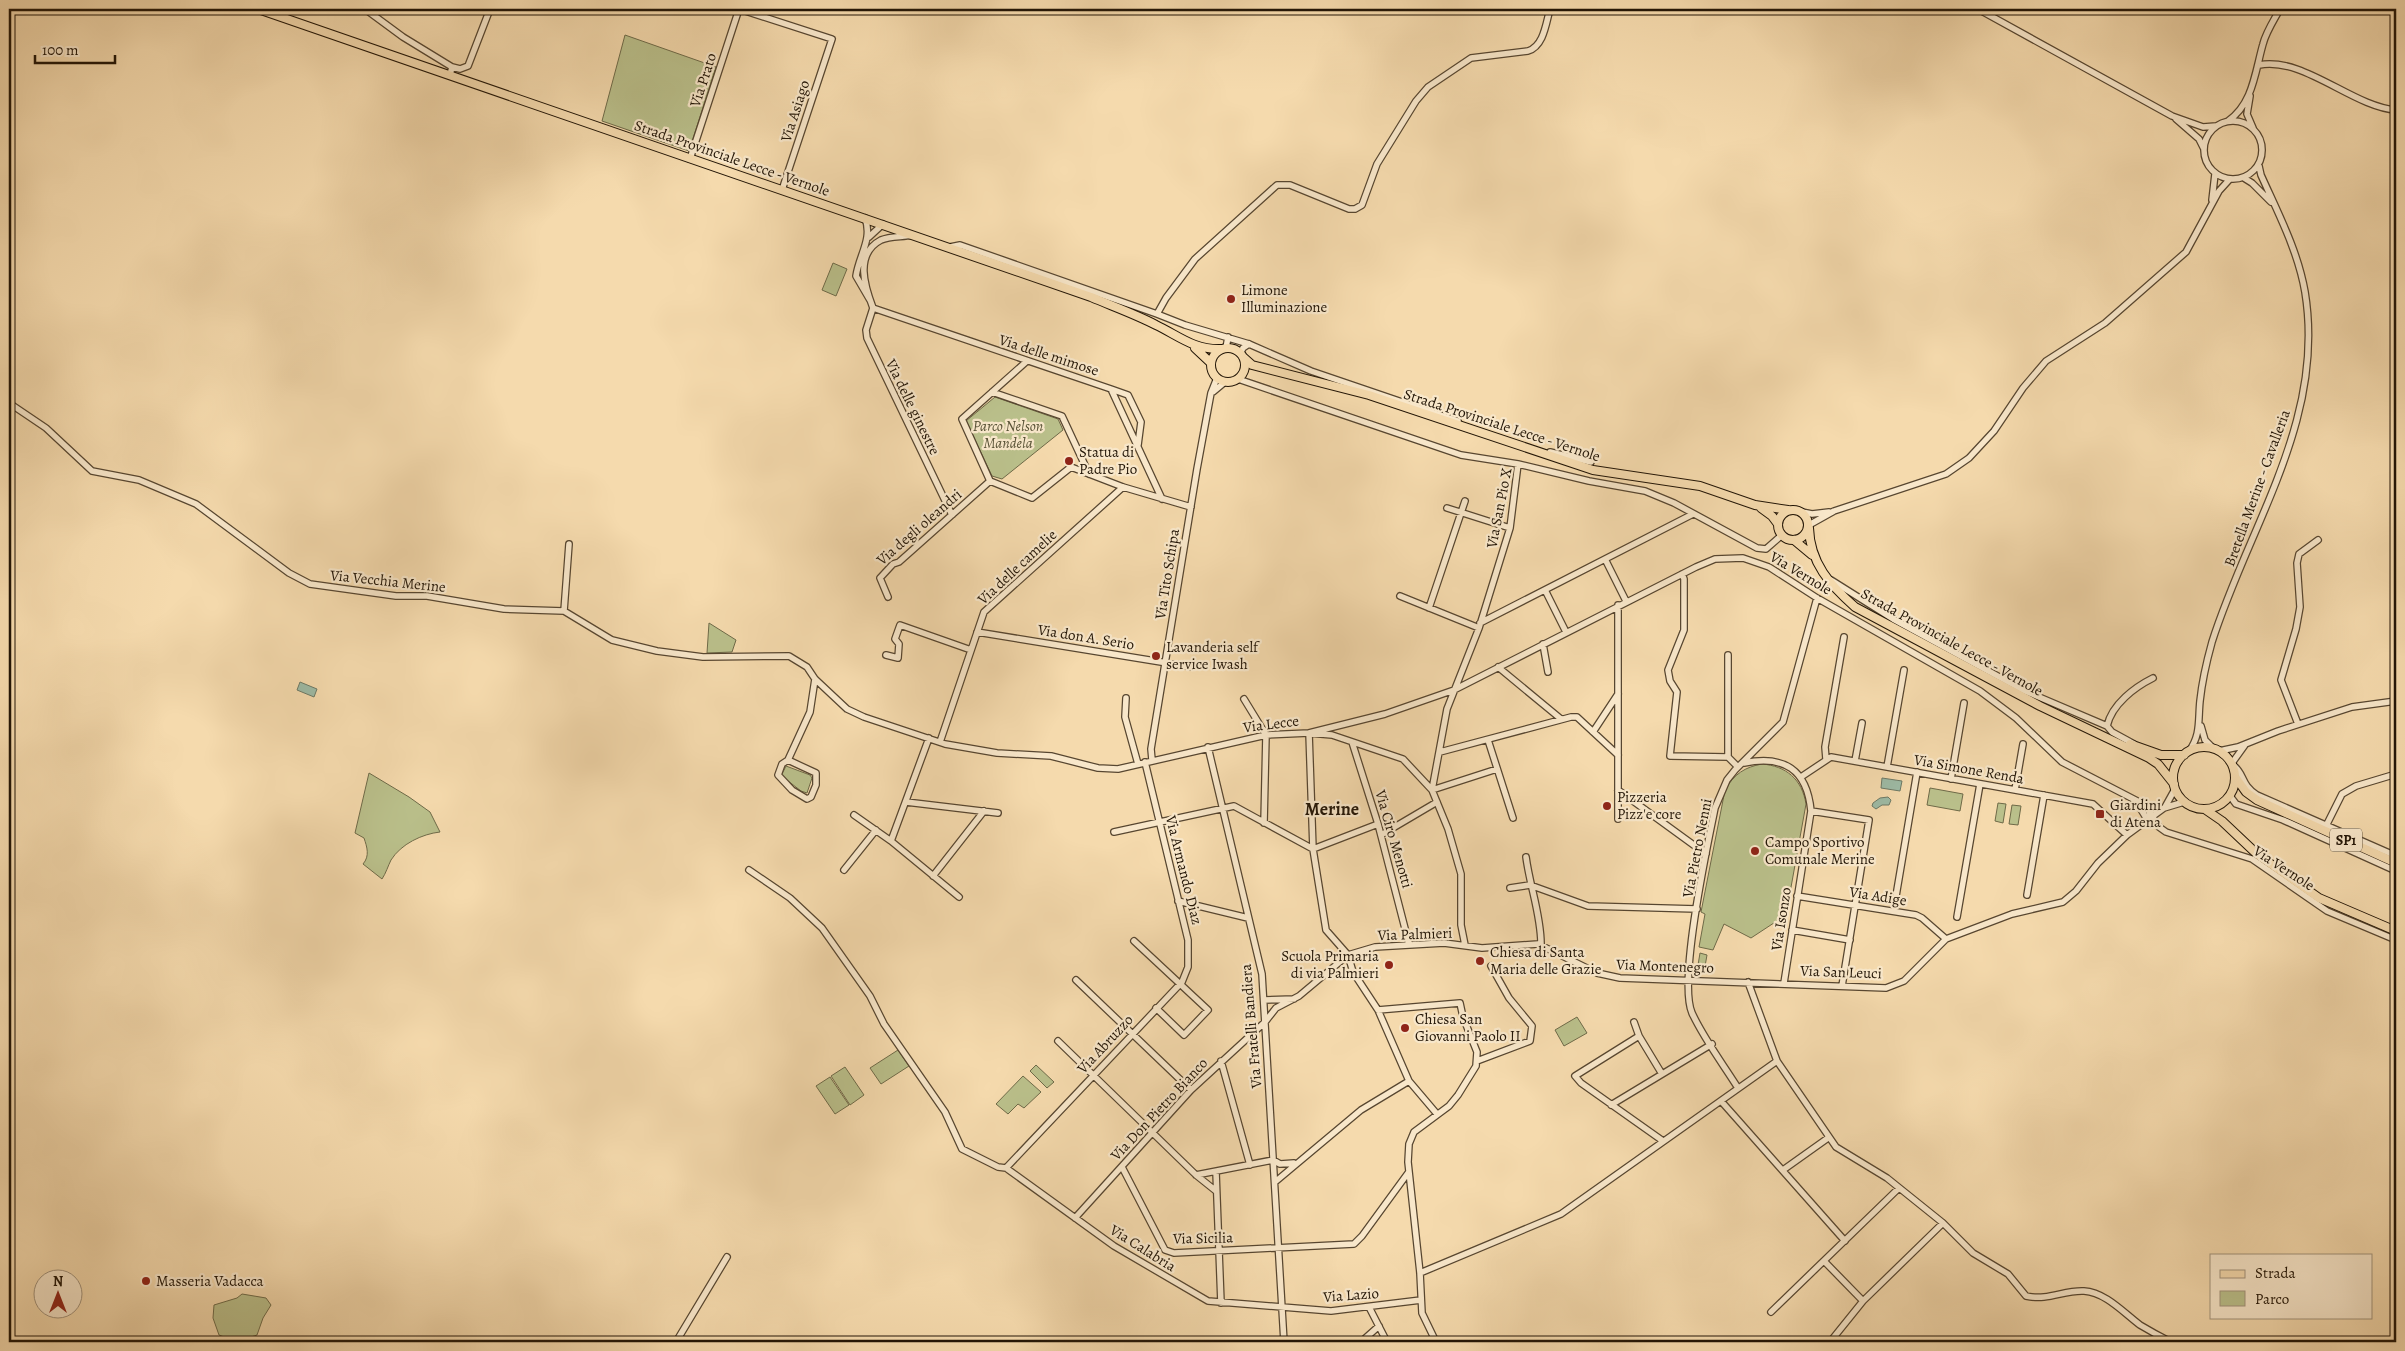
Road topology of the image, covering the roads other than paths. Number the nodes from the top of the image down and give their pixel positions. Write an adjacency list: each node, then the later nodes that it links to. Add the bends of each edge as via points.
1 (258, 9): 9 (main road, Strada Provinciale Lecce - Vernole)
2 (365, 9): 9 (street)
3 (490, 9): 9 (street, via 468,66)
4 (739, 9): 17 (street, Via Prato); 22 (street, Via Asiago, via 832,39)
5 (1550, 9): 33 (street, via 1536,47 1528,51 1468,59 1423,91 1377,164 1362,205 1349,209 1290,185 1277,185 1195,259)
6 (1978, 9): 12 (street)
7 (2280, 9): 8 (street, via 2263,44)
8 (2259, 65): 10 (street); 11 (street, via 2280,64)
9 (451, 71): 17 (main road, Strada Provinciale Lecce - Vernole)
10 (2250, 92): 13 (street, via 2236,115); 15 (street, via 2247,114)
11 (2396, 110)
12 (2172, 116): 14 (street, via 2203,127); 16 (street, via 2199,139)
13 (2228, 121): 14 (street); 15 (street, via 2242,122)
14 (2216, 126): 16 (street, via 2207,136)
15 (2254, 129): 18 (street, via 2262,140 2263,154)
16 (2204, 149): 19 (street, via 2206,163)
17 (690, 159): 22 (main road, Strada Provinciale Lecce - Vernole)
18 (2259, 166): 20 (street); 24 (street, Bretella Merine - Cavalleria)
19 (2215, 174): 21 (street); 23 (street)
20 (2244, 178): 21 (street); 24 (street, Bretella Merine - Cavalleria)
21 (2229, 180): 23 (street)
22 (782, 190): 25 (main road, Strada Provinciale Lecce - Vernole)
23 (2211, 205): 59 (street, via 2186,252 2106,323 2046,361 1969,458 1946,474)
24 (2276, 207): 105 (street, Bretella Merine - Cavalleria, via 2294,248 2305,291 2310,340 2305,393 2294,434 2212,642 2200,702)
25 (865, 218): 26 (main road, Strada Provinciale Lecce - Vernole); 28 (street)
26 (883, 224): 27 (main road, Strada Provinciale Lecce - Vernole); 28 (street); 29 (street, via 884,233)
27 (913, 234): 29 (street); 30 (main road, Strada Provinciale Lecce - Vernole)
28 (869, 237): 31 (street, via 856,276)
29 (880, 240): 31 (street, via 868,254 863,270)
30 (950, 247): 33 (street, via 960,245); 35 (main road, Strada Provinciale Lecce - Vernole, via 1091,297)
31 (870, 300): 32 (street)
32 (873, 308): 39 (street, Via delle mimose); 63 (street, Via delle ginestre, via 866,330 867,338)
33 (1157, 314): 34 (street)
34 (1228, 337): 36 (street); 37 (street)
35 (1192, 344): 37 (main road, Strada Provinciale Lecce - Vernole, via 1206,350); 40 (main road, Strada Provinciale Lecce - Vernole)
36 (1249, 344): 38 (street, via 1243,348); 48 (street, via 1311,371 1516,442)
37 (1224, 349): 38 (main road, Strada Provinciale Lecce - Vernole); 40 (main road, via 1214,355)
38 (1242, 355): 41 (main road, Strada Provinciale Lecce - Vernole, via 1252,365); 42 (main road)
39 (1027, 362): 44 (street, Via delle mimose); 45 (street)
40 (1211, 363): 43 (main road, Strada Provinciale Lecce - Vernole, via 1213,374)
41 (1270, 370): 42 (main road, Strada Provinciale Lecce - Vernole); 55 (main road, Strada Provinciale Lecce - Vernole, via 1369,395 1593,470 1700,486)
42 (1240, 376): 43 (main road, Strada Provinciale Lecce - Vernole); 49 (street, via 1461,455)
43 (1221, 380): 56 (street, Via Tito Schipa, via 1211,393)
44 (1111, 390): 47 (street, Via delle mimose); 47 (street, via 1128,395 1140,422)
45 (992, 392): 50 (street, via 1062,416); 51 (street, via 962,418)
46 (9, 403): 82 (street, Via Vecchia Merine, via 46,428 92,470 139,480 196,504 289,573 310,584 396,596 427,596 504,609)
47 (1138, 446): 53 (street, Via delle mimose)
48 (1591, 462)
49 (1518, 464): 62 (street, Via San Pio X, via 1645,492); 66 (street, Via San Pio X)
50 (1089, 474): 51 (street, via 1071,467 1032,498); 52 (street)
51 (990, 481): 63 (street, Via degli oleandri)
52 (1123, 486): 53 (street); 84 (street, Via delle camelie, via 988,608)
53 (1162, 498): 56 (street)
54 (1465, 501): 61 (street)
55 (1755, 504): 58 (main road, Strada Provinciale Lecce - Vernole); 64 (main road, Strada Provinciale Lecce - Vernole)
56 (1191, 507): 91 (street, Via Tito Schipa)
57 (1446, 508): 61 (street)
58 (1788, 510): 60 (main road, Strada Provinciale Lecce - Vernole); 64 (main road)
59 (1834, 511): 60 (street); 65 (street)
60 (1802, 512): 65 (main road, Strada Provinciale Lecce - Vernole)
61 (1461, 513): 66 (street); 81 (street)
62 (1693, 514): 67 (street, Via San Pio X, via 1757,548 1766,548); 72 (street)
63 (952, 515): 77 (street, Via degli oleandri, via 880,578)
64 (1778, 524): 67 (main road, Strada Provinciale Lecce - Vernole)
65 (1809, 527): 68 (main road, via 1803,537); 71 (main road, Strada Provinciale Lecce - Vernole, via 1809,541)
66 (1510, 528): 83 (street, Via San Pio X)
67 (1782, 536): 68 (main road, Strada Provinciale Lecce - Vernole)
68 (1794, 540): 71 (main road, Strada Provinciale Lecce - Vernole)
69 (2318, 540): 109 (street, via 2299,554 2296,563 2300,607 2280,680)
70 (570, 544): 82 (street)
71 (1815, 558): 74 (main road, Strada Provinciale Lecce - Vernole)
72 (1605, 559): 75 (street); 79 (street)
73 (1682, 574): 78 (street, Via Vernole, via 1715,559 1743,558 1770,567); 79 (street, Via Vernole); 127 (street, via 1685,623 1668,670 1677,692 1670,756)
74 (1826, 576): 107 (street, via 1893,620 2025,691); 111 (main road, Strada Provinciale Lecce - Vernole, via 1830,585 1864,612 2040,706)
75 (1545, 590): 83 (street); 85 (street)
76 (1400, 596): 81 (street)
77 (888, 597)
78 (1818, 598): 135 (street, Via Pietro Nenni, via 1784,722); 153 (street, Via Vernole, via 1980,691 2016,718 2062,762)
79 (1626, 601): 80 (street, Via Vernole)
80 (1618, 605): 85 (street, Via Vernole); 99 (street)
81 (1429, 608): 83 (street)
82 (564, 610): 97 (street, Via Lecce, via 612,640 634,647 703,657 789,656 807,666)
83 (1479, 625): 98 (street, Via San Pio X)
84 (977, 632): 88 (street, Via delle camelie); 91 (street, Via don A. Serio)
85 (1566, 632): 87 (street, Via Vernole)
86 (1844, 637): 128 (street, via 1825,748)
87 (1543, 644): 93 (street, Via Vernole); 95 (street)
88 (971, 650): 89 (street, via 900,625 895,639 899,644 898,658); 117 (street, Via delle camelie)
89 (886, 654)
90 (1728, 655): 127 (street)
91 (1165, 662): 92 (street, Via don A. Serio); 130 (street, Via Tito Schipa)
92 (1192, 667)
93 (1498, 667): 98 (street, Via Vernole); 106 (street)
94 (1904, 670): 136 (street)
95 (1548, 672)
96 (2153, 678): 104 (street, via 2133,690)
97 (815, 679): 115 (street, Via Lecce, via 847,709); 129 (street, via 810,712)
98 (1452, 691): 113 (street, Via Vernole, via 1385,714); 124 (street)
99 (1618, 694): 112 (street); 126 (street)
100 (1126, 698): 133 (street, via 1125,717)
101 (1244, 699): 114 (street)
102 (2396, 701): 109 (street, via 2352,707)
103 (1964, 703): 141 (street)
104 (2109, 718): 107 (street); 110 (street)
105 (2200, 719): 123 (street, Bretella Merine - Cavalleria, via 2202,732); 125 (street, Bretella Merine - Cavalleria, via 2197,740)
106 (1561, 720): 112 (street, via 1577,717); 116 (street)
107 (2094, 720): 110 (street)
108 (1862, 723): 132 (street)
109 (2298, 724): 119 (street)
110 (2107, 726): 122 (street)
111 (2091, 729): 122 (main road, Strada Provinciale Lecce - Vernole); 144 (main road, Strada Provinciale Lecce - Vernole, via 2158,764)
112 (1593, 732): 126 (street)
113 (1309, 733): 114 (street, Via Lecce); 118 (street, Via Lecce, via 1332,735); 175 (street)
114 (1266, 735): 121 (street, Via Lecce); 166 (street)
115 (929, 738): 117 (street, Via Lecce); 150 (street)
116 (1488, 740): 124 (street); 137 (street)
117 (940, 742): 133 (street, Via Lecce, via 997,752 1051,756 1098,768 1118,769)
118 (1352, 742): 145 (street, Via Lecce, via 1403,759); 167 (street, Via Ciro Menotti)
119 (2248, 742): 123 (street); 134 (street, via 2236,754)
120 (2023, 744): 147 (street)
121 (1208, 747): 130 (street, Via Lecce); 154 (street, Via Fratelli Bandiera)
122 (2137, 747): 125 (main road, Strada Provinciale Lecce - Vernole, via 2161,755)
123 (2216, 750): 125 (main road, Strada Provinciale Lecce - Vernole, via 2196,748); 134 (main road)
124 (1440, 752): 145 (street)
125 (2186, 753): 144 (main road, via 2174,772)
126 (1618, 755): 146 (street)
127 (1728, 757): 135 (street)
128 (1826, 759): 132 (street, Via Simone Renda); 140 (street)
129 (788, 760): 129 (street, via 816,773 811,797 807,799 782,782 778,775 782,764)
130 (1152, 760): 131 (street, Via Lecce)
131 (1145, 762): 133 (street, Via Lecce); 165 (street, Via Armando Diaz)
132 (1855, 762): 136 (street, Via Simone Renda)
133 (1138, 764)
134 (2232, 764): 142 (main road, SP1); 169 (street, via 2239,770 2247,788 2257,795)
135 (1740, 765): 140 (street, via 1764,760 1779,761); 176 (street, Via Pietro Nenni, via 1720,794)
136 (1887, 767): 138 (street, Via Simone Renda)
137 (1497, 769): 145 (street); 163 (street)
138 (1916, 772): 141 (street, Via Simone Renda); 188 (street)
139 (2396, 774): 169 (street, via 2356,786 2342,794)
140 (1801, 777): 158 (street, Via Isonzo, via 1810,795)
141 (1951, 778): 143 (street, Via Simone Renda)
142 (2236, 778): 149 (main road); 179 (main road, SP1, via 2257,800)
143 (1980, 784): 147 (street, Via Simone Renda); 193 (street)
144 (2174, 787): 152 (main road, Strada Provinciale Lecce - Vernole); 155 (street)
145 (1432, 790): 151 (street, Via Lecce)
146 (1618, 790): 164 (street); 176 (street)
147 (2015, 790): 148 (street, Via Simone Renda)
148 (2044, 795): 172 (street, Via Simone Renda, via 2092,804); 186 (street)
149 (2230, 796): 156 (main road, via 2221,805); 182 (street, via 2236,804 2283,820)
150 (906, 802): 157 (street); 174 (street)
151 (1436, 802): 173 (street); 203 (street, Via Lecce, via 1461,874)
152 (2184, 802): 155 (street); 156 (main road)
153 (2138, 803): 159 (street, Via Vernole); 162 (street, Via Vernole, via 2145,805)
154 (1223, 808): 165 (street); 166 (street, via 1234,806); 194 (street, Via Fratelli Bandiera)
155 (2164, 808): 162 (street, Via San Leuci)
156 (2206, 810): 196 (main road, via 2258,855 2319,898)
157 (984, 811): 160 (street); 183 (street)
158 (1811, 811): 187 (street, Via Isonzo); 191 (street, via 1869,820)
159 (2142, 811): 162 (street, Via Vernole, via 2145,816); 168 (street)
160 (998, 812)
161 (854, 815): 170 (street)
162 (2152, 817): 168 (street, Via San Leuci); 199 (street, Via Vernole, via 2166,832 2252,859 2327,911)
163 (1513, 818)
164 (1618, 819)
165 (1159, 822): 171 (street); 190 (street, Via Armando Diaz)
166 (1264, 823): 175 (street)
167 (1378, 824): 173 (street, Via Ciro Menotti); 175 (street)
168 (2138, 826): 172 (street, Via San Leuci)
169 (2326, 826): 177 (street)
170 (876, 830): 174 (street); 181 (street)
171 (1114, 832)
172 (2127, 834): 197 (street, Via San Leuci, via 2063,902 2005,916)
173 (1381, 835): 201 (street, Via Ciro Menotti)
174 (891, 840): 183 (street)
175 (1313, 848): 204 (street, via 1326,930)
176 (1706, 854): 192 (street, Via Pietro Nenni)
177 (2396, 856)
178 (1526, 857): 184 (street)
179 (2396, 864)
180 (749, 870): 240 (street, Via Calabria, via 790,898 822,928 945,1112 962,1148)
181 (844, 870)
182 (2396, 871)
183 (933, 876): 189 (street)
184 (1530, 885): 185 (street); 192 (street, via 1588,906); 202 (street, via 1541,922)
185 (1510, 888)
186 (2027, 895)
187 (1797, 896): 191 (street, Via Adige); 195 (street, Via Isonzo)
188 (1896, 896)
189 (959, 897)
190 (1178, 901): 194 (street); 209 (street, Via Armando Diaz, via 1189,949 1188,967)
191 (1855, 905): 197 (street, Via Adige, via 1922,918); 198 (street)
192 (1697, 909): 207 (street, Via Pietro Nenni)
193 (1958, 917)
194 (1248, 918): 213 (street, Via Fratelli Bandiera, via 1262,974)
195 (1792, 930): 198 (street); 210 (street, Via Isonzo)
196 (2396, 931)
197 (1946, 939): 211 (street, Via San Leuci, via 1914,972 1895,986)
198 (1850, 940): 211 (street)
199 (2396, 940)
200 (1134, 941): 209 (street)
201 (1409, 944): 203 (street, Via Palmieri); 204 (street, Via Palmieri, via 1375,947)
202 (1541, 944): 203 (street, Via Montenegro, via 1482,948); 207 (street, Via Montenegro, via 1597,973)
203 (1464, 945)
204 (1348, 955): 212 (street, Via Palmieri); 215 (street, via 1353,972)
205 (1491, 966): 224 (street, via 1509,998 1532,1026 1530,1041)
206 (1076, 980): 218 (street)
207 (1687, 981): 208 (street, Via Montenegro); 221 (street, Via Pietro Nenni, via 1692,1011)
208 (1748, 982): 210 (street, Via Montenegro); 223 (street)
209 (1181, 983): 214 (street, Via Abruzzo); 214 (street, via 1208,1010 1184,1035)
210 (1784, 983): 211 (street, Via San Leuci)
211 (1842, 986)
212 (1294, 999): 213 (street); 216 (street, Via Palmieri, via 1276,1008)
213 (1264, 1000): 216 (street, Via Fratelli Bandiera)
214 (1156, 1008): 218 (street, Via Abruzzo)
215 (1378, 1010): 224 (street, via 1460,1003 1477,1052); 227 (street)
216 (1266, 1022): 222 (street, Via Don Pietro Bianco); 236 (street, Via Fratelli Bandiera)
217 (1634, 1022): 219 (street)
218 (1132, 1033): 226 (street, Via Abruzzo); 229 (street)
219 (1639, 1036): 225 (street); 231 (street, via 1575,1076)
220 (1058, 1041): 226 (street)
221 (1712, 1044): 225 (street); 228 (street, Via Pietro Nenni)
222 (1221, 1061): 229 (street, Via Don Pietro Bianco); 238 (street)
223 (1777, 1061): 228 (street); 234 (street)
224 (1477, 1062): 232 (street, via 1458,1095)
225 (1662, 1074): 231 (street)
226 (1092, 1076): 233 (street); 240 (street, Via Abruzzo)
227 (1409, 1081): 232 (street); 237 (street, via 1361,1110)
228 (1738, 1088): 230 (street)
229 (1191, 1090): 233 (street, Via Don Pietro Bianco)
230 (1721, 1101): 235 (street); 241 (street)
231 (1611, 1105): 235 (street)
232 (1437, 1114): 243 (street, via 1414,1132 1409,1144)
233 (1153, 1134): 239 (street, Via Don Pietro Bianco); 244 (street)
234 (1828, 1138): 241 (street); 246 (street, via 1845,1154)
235 (1663, 1141): 255 (street, via 1561,1214)
236 (1273, 1160): 237 (street, via 1280,1164); 238 (street); 245 (street, Via Fratelli Bandiera)
237 (1297, 1162): 245 (street)
238 (1250, 1165): 242 (street)
239 (1122, 1167): 248 (street, Via Don Pietro Bianco); 252 (street, Via Sicilia, via 1167,1252)
240 (1006, 1168): 248 (street, Via Calabria)
241 (1783, 1170): 250 (street)
242 (1216, 1172): 244 (street); 247 (street)
243 (1408, 1173): 251 (street, Via Sicilia, via 1354,1244); 255 (street)
244 (1196, 1176): 247 (street)
245 (1275, 1182): 251 (street, Via Fratelli Bandiera)
246 (1899, 1188): 249 (street); 250 (street)
247 (1216, 1191): 252 (street)
248 (1075, 1218): 258 (street, Via Calabria, via 1174,1283 1201,1298)
249 (1943, 1223): 257 (street); 269 (street, via 1973,1253 2008,1274 2026,1296 2043,1298 2090,1292)
250 (1845, 1241): 254 (street)
251 (1280, 1249): 252 (street, Via Sicilia); 259 (street, Via Fratelli Bandiera)
252 (1220, 1251): 258 (street)
253 (727, 1257): 263 (street)
254 (1824, 1261): 257 (street); 261 (street)
255 (1420, 1273): 256 (street)
256 (1422, 1300): 260 (street, Via Lazio); 267 (street, via 1422,1312)
257 (1863, 1301): 268 (street)
258 (1221, 1303): 259 (street, Via Calabria)
259 (1282, 1308): 260 (street, Via Lazio); 264 (street, Via Fratelli Bandiera)
260 (1369, 1308): 262 (street)
261 (1771, 1312)
262 (1379, 1326): 265 (street); 266 (street)
263 (676, 1342)
264 (1284, 1342)
265 (1361, 1342)
266 (1387, 1342)
267 (1436, 1342)
268 (1830, 1342)
269 (2171, 1342)

